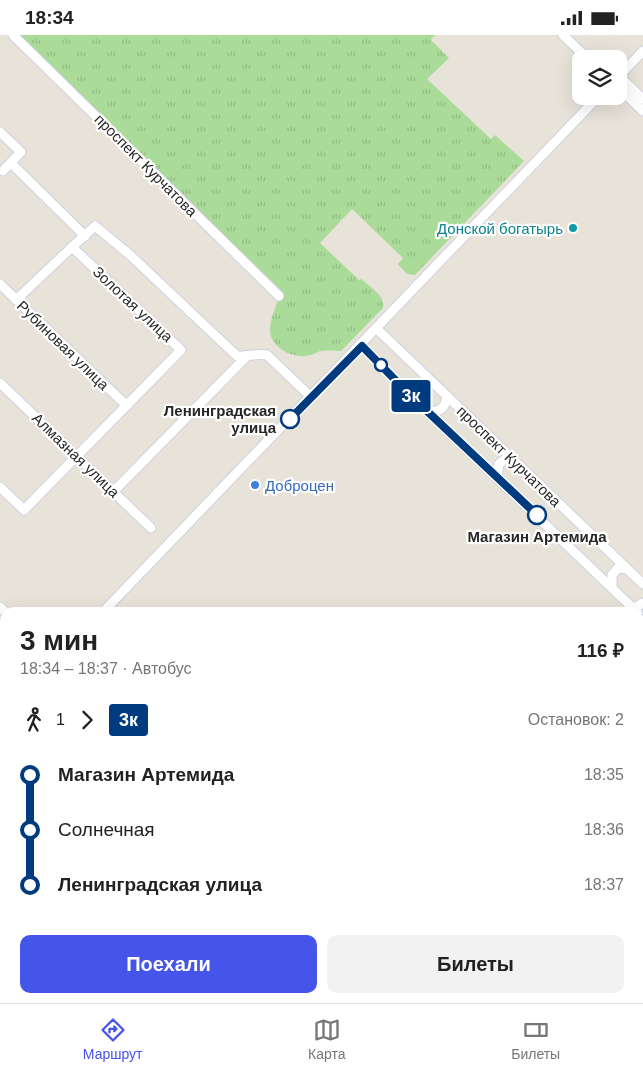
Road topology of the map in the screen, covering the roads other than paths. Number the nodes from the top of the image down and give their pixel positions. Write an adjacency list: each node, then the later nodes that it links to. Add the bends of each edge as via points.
1 (13, 35): 17 (street, проспект Курчатова)
2 (563, 35): 3 (street)
3 (579, 50)
4 (643, 51): 5 (street)
5 (627, 68)
6 (627, 84): 8 (street)
7 (627, 96): 10 (street)
8 (643, 99)
9 (591, 105): 19 (street)
10 (643, 111)
11 (0, 132): 12 (street, via 21,152)
12 (11, 163): 13 (street); 14 (street)
13 (1, 171)
14 (85, 236): 15 (street); 21 (street, via 95,226 237,356)
15 (72, 247): 18 (street); 25 (street, Золотая улица, via 181,350)
16 (0, 284): 18 (street, Рубиновая улица)
17 (279, 296)
18 (16, 300): 25 (street, Рубиновая улица)
19 (376, 329): 20 (street); 24 (street, проспект Курчатова)
20 (361, 345): 23 (street); 26 (street, проспект Курчатова); 36 (street)
21 (246, 357): 23 (street, via 267,355); 31 (street)
22 (0, 383): 27 (street, Алмазная улица)
23 (310, 396): 37 (street)
24 (447, 396): 26 (street, via 442,408); 28 (street, проспект Курчатова)
25 (127, 406): 27 (street)
26 (429, 412): 29 (street, проспект Курчатова)
27 (77, 456): 30 (street, via 24,510); 31 (street, Алмазная улица)
28 (514, 461): 29 (street, via 504,460 499,464); 33 (street, проспект Курчатова)
29 (498, 477): 35 (street, проспект Курчатова)
30 (0, 487)
31 (114, 491): 32 (street, Алмазная улица)
32 (151, 528)
33 (627, 569): 34 (street, проспект Курчатова); 35 (street, via 618,569 612,575)
34 (643, 584)
35 (612, 587): 38 (street, проспект Курчатова)
36 (109, 607)
37 (109, 607)
38 (633, 607)

